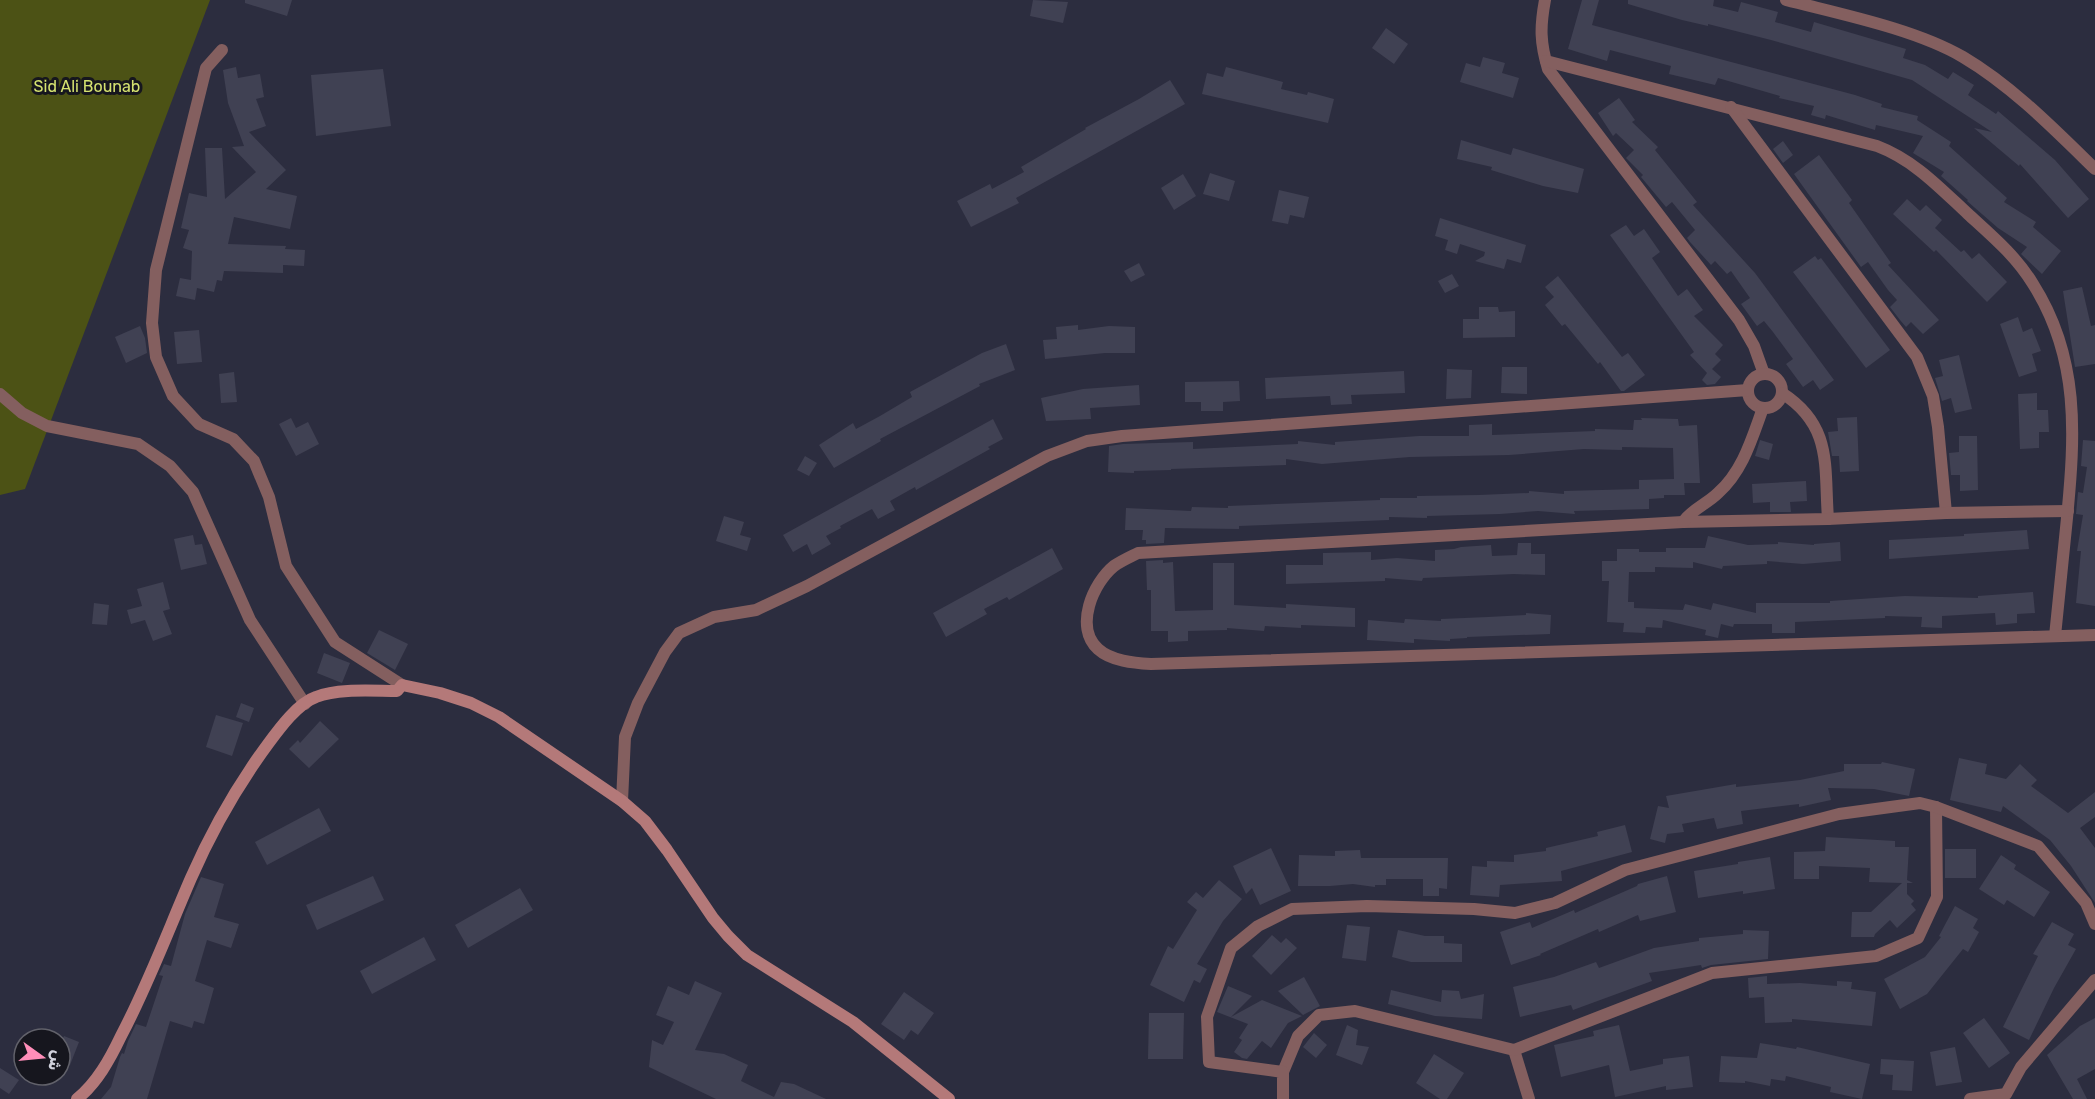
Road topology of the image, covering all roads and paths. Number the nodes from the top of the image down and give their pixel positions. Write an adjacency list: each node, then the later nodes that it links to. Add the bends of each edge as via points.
1 (1545, 0): 4 (street, via 1540,23)
2 (1785, 0): 6 (street, via 1914,36 1961,56 1991,75)
3 (222, 50): 18 (street, via 206,68 156,270 152,323 156,357 173,396 199,424 233,440 254,461 286,566 335,642)
4 (1546, 61): 5 (street); 7 (street, via 1570,100 1738,320 1754,346)
5 (1731, 107): 12 (street, via 1892,152 1916,166 2010,253 2033,284 2056,327 2067,367 2073,409); 13 (street, via 1917,357 1935,406)
6 (2095, 169)
7 (1764, 374): 8 (street, via 1755,377); 9 (street, via 1778,379)
8 (1748, 390): 11 (street, via 1751,400); 20 (street, via 1087,441 1047,456 807,586 756,610 714,616 679,633 638,703 625,737)
9 (1782, 393): 11 (street, via 1773,406); 14 (street, via 1805,412 1818,430)
10 (0, 394): 19 (street, via 22,413 47,426 138,444 170,466 193,492 250,620)
11 (1763, 408): 15 (street, via 1736,473 1718,494)
12 (2068, 511): 13 (street); 17 (street)
13 (1946, 513): 14 (street)
14 (1828, 519): 15 (street)
15 (1683, 522): 17 (street, via 1138,553 1115,565 1101,580 1087,618 1089,638 1098,650 1112,657 1151,664)
16 (2095, 635): 17 (street)
17 (2055, 636)
18 (402, 684): 19 (main road, via 398,691 347,692 315,697); 20 (main road, via 471,703 499,717)
19 (305, 704): 27 (main road, via 289,717 221,814 135,1011 106,1064)
20 (622, 801): 28 (main road, via 645,821 713,918 747,955 853,1023)
21 (1936, 807): 22 (street, via 2038,846 2086,903); 24 (street, via 1937,897 1918,938 1876,956 1712,972); 25 (street, via 1920,803 1828,817 1625,870 1555,903 1515,913 1367,906 1292,909 1258,926 1231,948 1207,1017 1209,1062)
22 (2095, 924)
23 (2095, 980): 26 (street, via 2021,1067)
24 (1515, 1050): 25 (street, via 1355,1011 1318,1016 1298,1036); 30 (street)
25 (1282, 1072): 29 (street)
26 (2009, 1097): 31 (street)
27 (77, 1099)
28 (949, 1099)
29 (1283, 1099)
30 (1529, 1099)
31 (1970, 1099)

